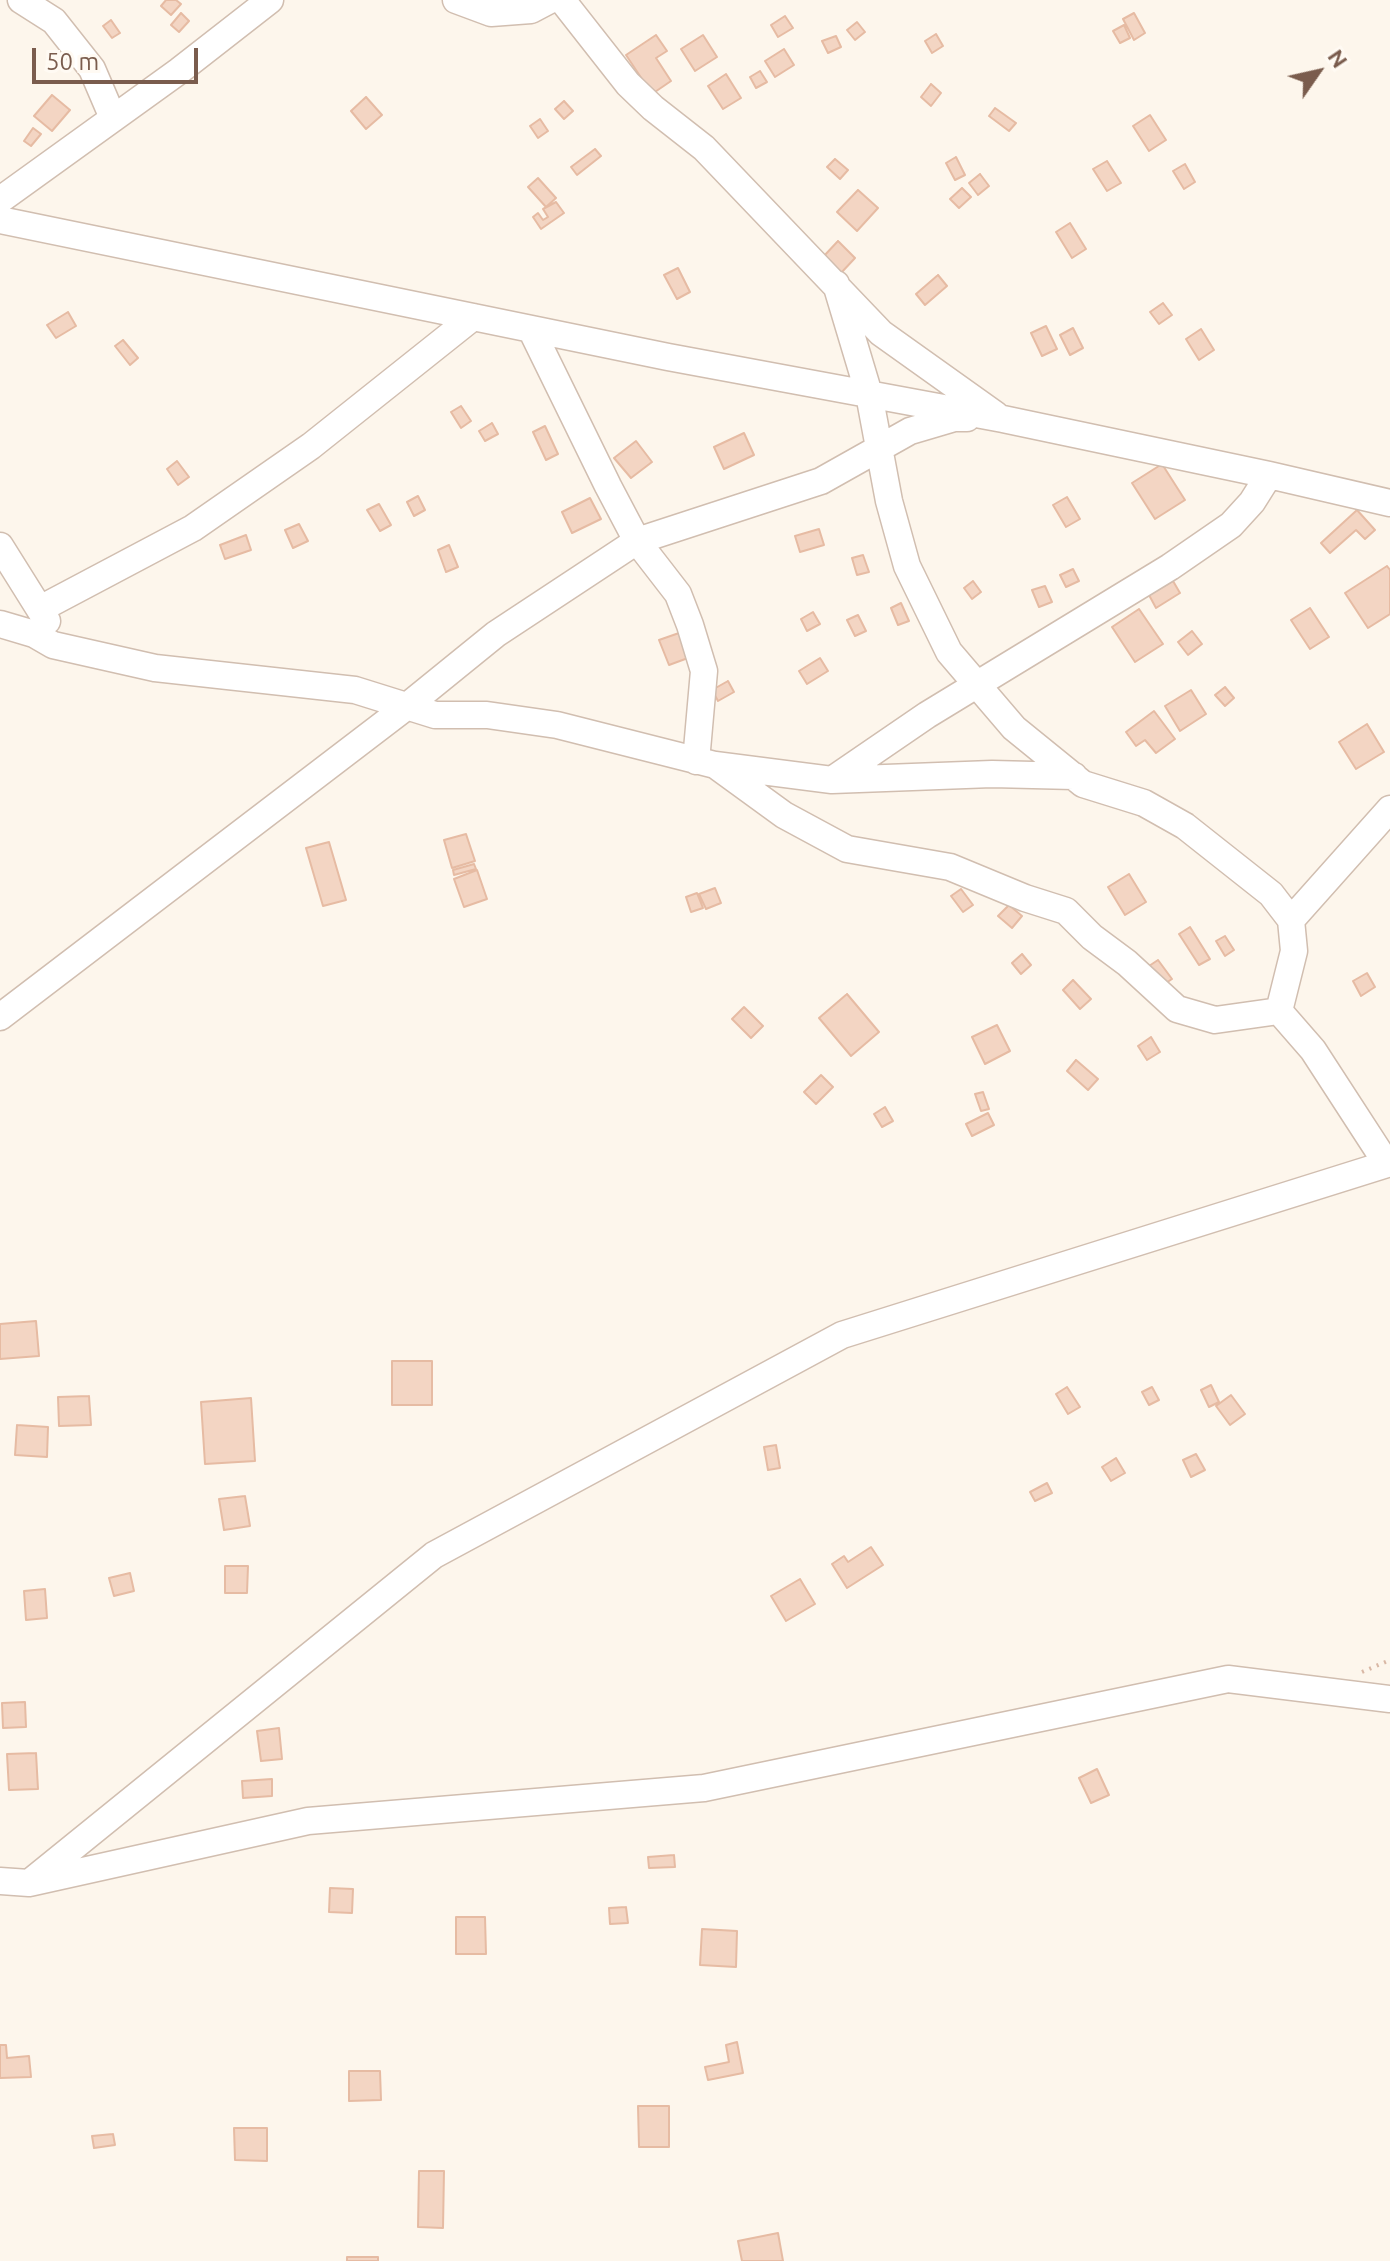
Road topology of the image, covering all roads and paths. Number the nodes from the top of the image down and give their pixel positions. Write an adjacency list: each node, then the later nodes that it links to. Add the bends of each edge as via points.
1 (21, 0): 6 (street, via 54,21 92,69)
2 (270, 0): 6 (street)
3 (456, 0): 4 (street, via 491,13 531,10)
4 (550, 0)
5 (562, 0): 9 (street, via 628,84 704,148)
6 (113, 118): 7 (street)
7 (0, 200)
8 (0, 220): 10 (street)
9 (836, 284): 12 (street); 13 (street, via 881,333)
10 (473, 317): 11 (street); 19 (street, via 311,446 193,528)
11 (531, 329): 12 (street); 17 (street)
12 (869, 394): 13 (street); 14 (street)
13 (1003, 419): 14 (street, via 954,418 910,431); 15 (street)
14 (879, 448): 17 (street, via 821,481); 22 (street, via 907,566 949,652)
15 (1269, 475): 16 (street); 22 (street, via 1231,525)
16 (1390, 503)
17 (637, 541): 23 (street, via 496,634); 24 (street, via 678,594 704,671)
18 (0, 546): 19 (street)
19 (40, 609): 21 (street)
20 (0, 624): 21 (street)
21 (61, 646): 23 (street, via 155,668 355,690)
22 (978, 684): 25 (street, via 1014,728); 26 (street)
23 (406, 707): 24 (street, via 435,715 487,715 557,725); 30 (street)
24 (706, 763): 26 (street); 29 (street, via 847,849 950,867 1066,911 1177,1009 1215,1020)
25 (1074, 776): 26 (street); 28 (street, via 1083,784 1144,803 1185,826 1271,894)
26 (832, 780)
27 (1390, 809): 28 (street)
28 (1291, 920): 29 (street, via 1294,951)
29 (1279, 1011): 31 (street, via 1313,1050)
30 (0, 1017)
31 (1389, 1164): 34 (street, via 842,1335 434,1555)
32 (1390, 1699): 34 (street, via 1228,1679 704,1788 308,1821)
33 (0, 1881): 34 (street)
34 (29, 1883)

